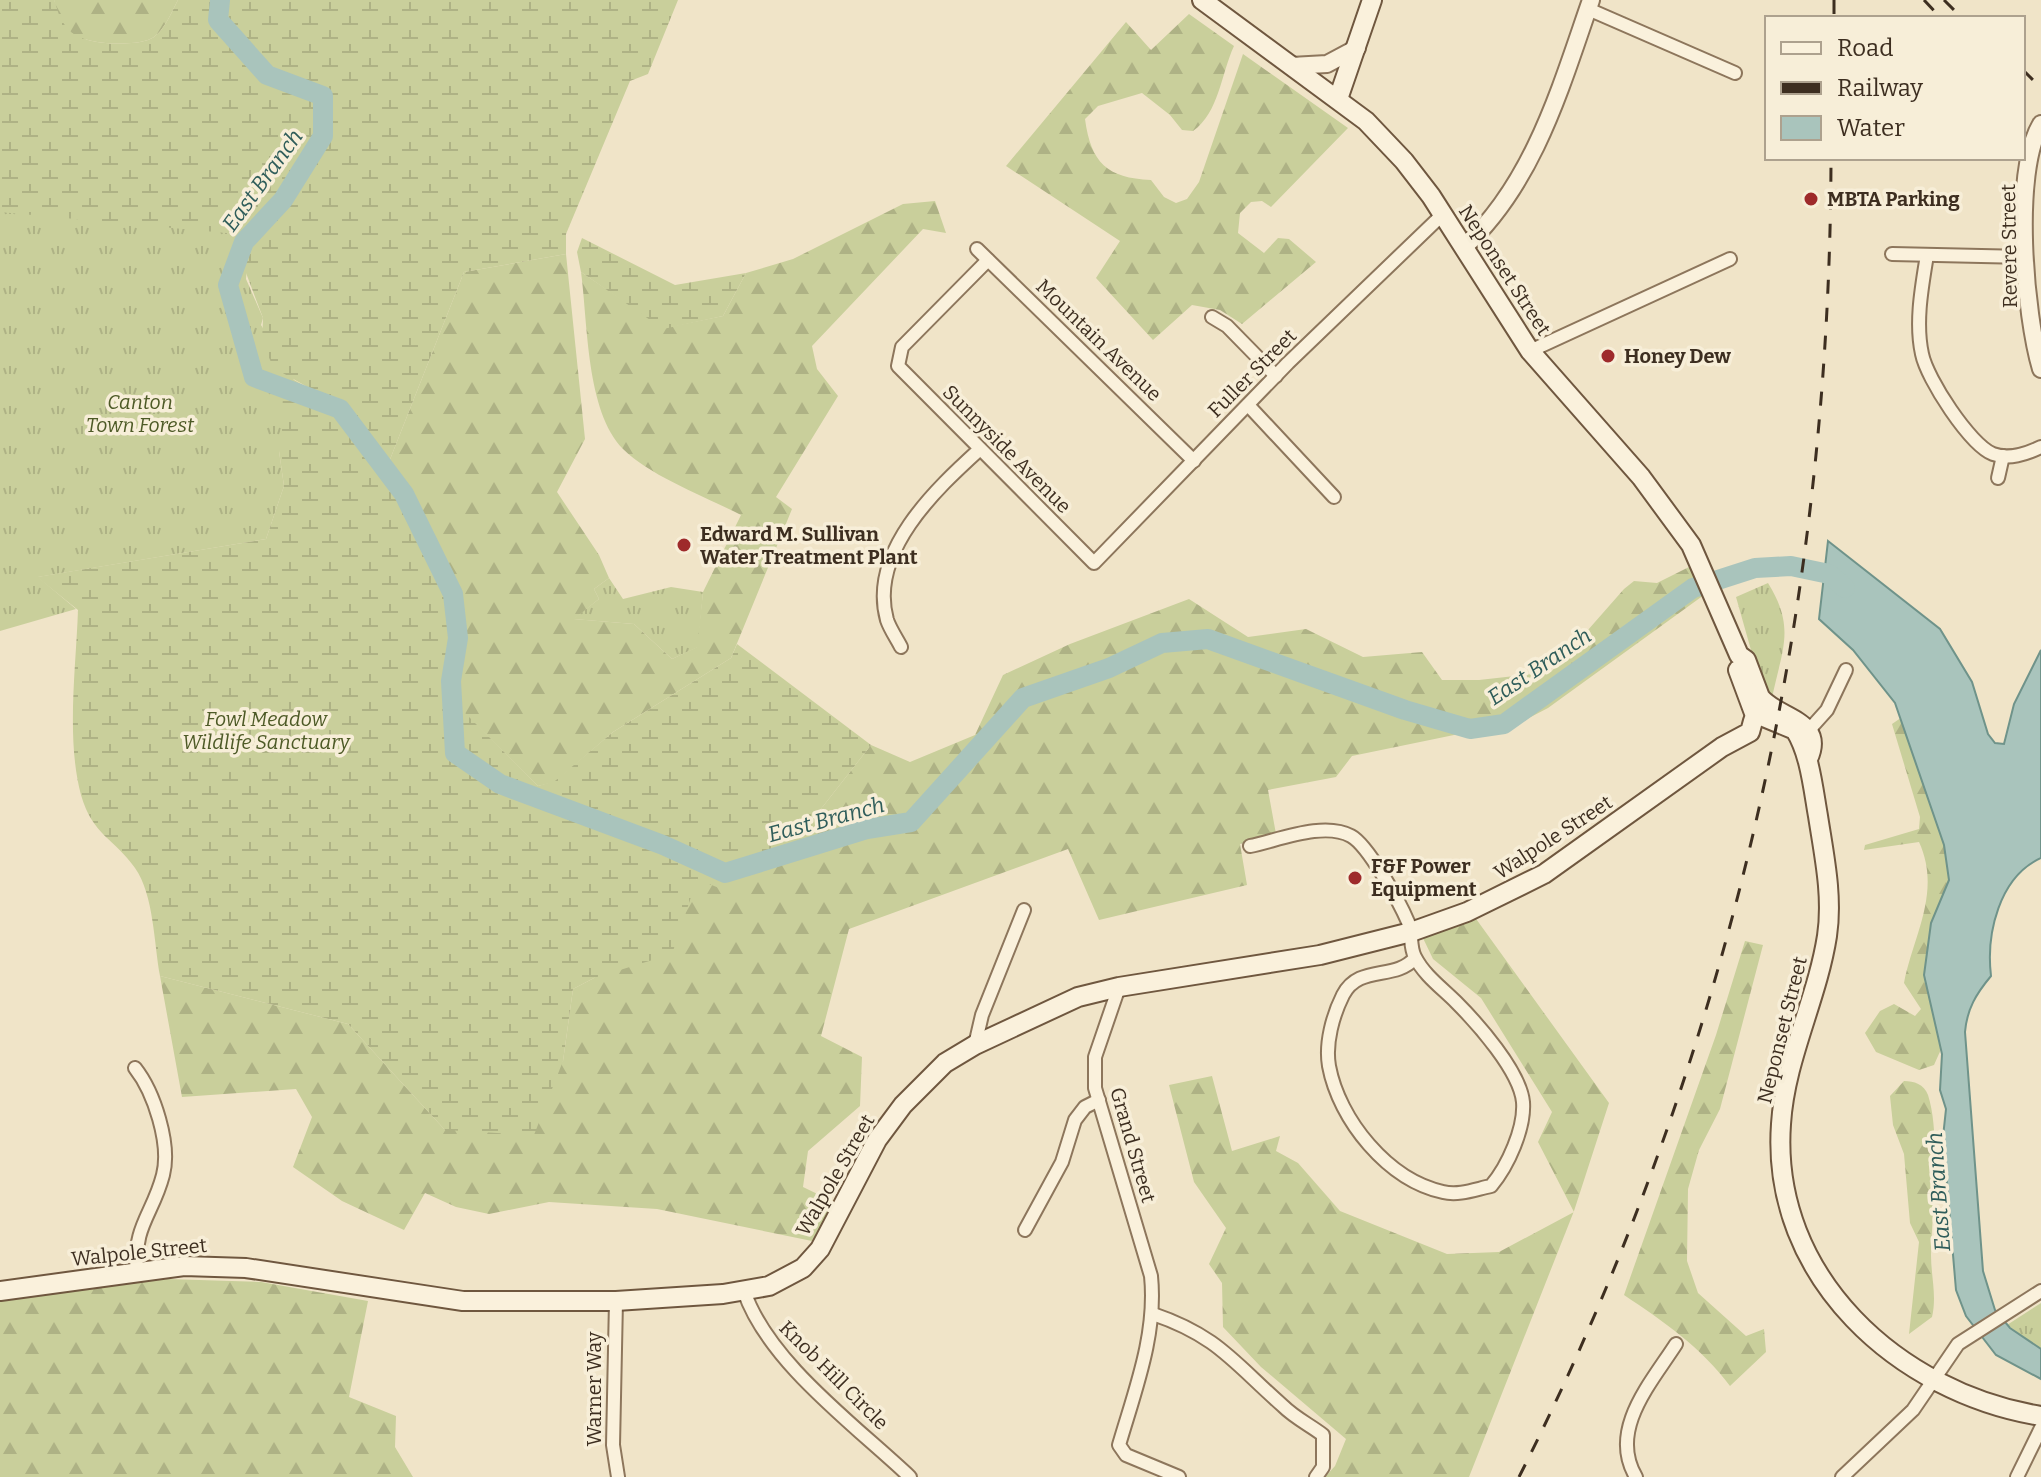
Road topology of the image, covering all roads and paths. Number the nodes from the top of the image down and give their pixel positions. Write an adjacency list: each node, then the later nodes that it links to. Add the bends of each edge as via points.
1 (1202, 0): 5 (main road, Neponset Street)
2 (1372, 0): 4 (main road)
3 (1590, 4): 6 (street); 11 (street, via 1534,152 1500,207)
4 (1357, 48): 5 (street, via 1327,64); 7 (main road)
5 (1291, 66): 7 (main road, Neponset Street)
6 (1735, 73)
7 (1338, 99): 9 (main road, Neponset Street, via 1377,130)
8 (2041, 124): 15 (street, Revere Street, via 2030,151)
9 (1443, 214): 11 (main road, Neponset Street); 21 (street, Fuller Street)
10 (1936, 240): 14 (street)
11 (1464, 247): 19 (main road, Neponset Street)
12 (977, 249): 17 (street, Mountain Avenue)
13 (1892, 254): 14 (street)
14 (1931, 255): 15 (street); 25 (street, via 1920,296 1922,355 1977,444)
15 (2026, 257): 20 (street, Revere Street)
16 (1730, 259): 19 (street)
17 (988, 260): 24 (street, Sunnyside Avenue, via 902,347 897,360 901,371); 26 (street, Mountain Avenue)
18 (1212, 317): 21 (street)
19 (1530, 351): 32 (main road, Neponset Street, via 1672,517 1718,600 1739,655 1737,666 1749,707)
20 (2041, 369)
21 (1276, 376): 22 (street, Fuller Street)
22 (1248, 405): 26 (street, Fuller Street); 28 (street)
23 (2041, 447): 25 (street)
24 (980, 449): 29 (street, Sunnyside Avenue); 30 (street, via 940,486 896,549 885,599 888,621)
25 (2003, 456): 27 (street)
26 (1194, 461): 29 (street, Fuller Street)
27 (1998, 478)
28 (1334, 497)
29 (1094, 563)
30 (901, 647)
31 (1846, 670): 33 (street, via 1827,710)
32 (1760, 714): 33 (main road, via 1801,722); 34 (main road, Neponset Street, via 1795,730); 37 (main road, Walpole Street, via 1750,732 1544,874 1467,912)
33 (1809, 730): 34 (main road, Neponset Street)
34 (1808, 759): 51 (main road, Neponset Street, via 1829,911 1823,958 1785,1095 1784,1171 1797,1224 1833,1295 1875,1342)
35 (1250, 846): 37 (street, via 1318,831 1354,837 1378,869)
36 (1024, 910): 40 (street)
37 (1411, 932): 38 (street); 39 (main road, Walpole Street, via 1320,955)
38 (1415, 958): 38 (street, via 1405,969 1358,978 1344,993 1328,1048 1336,1088 1360,1133 1400,1171 1445,1193 1491,1186 1502,1173 1516,1136 1523,1101 1506,1065 1476,1024)
39 (1119, 987): 40 (main road, Walpole Street, via 1078,997); 42 (street, Grand Street, via 1095,1057)
40 (975, 1045): 46 (main road, Walpole Street, via 945,1063 903,1105 877,1140 835,1225 803,1268 769,1286)
41 (135, 1068): 44 (street, via 154,1097 165,1161 136,1240)
42 (1099, 1100): 43 (street, via 1075,1120 1062,1162); 49 (street, Grand Street, via 1151,1276)
43 (1025, 1230)
44 (137, 1271): 45 (main road, Walpole Street); 48 (main road, Walpole Street, via 246,1268 463,1301)
45 (0, 1291)
46 (744, 1291): 48 (main road, Walpole Street); 55 (street, Knob Hill Circle, via 758,1326 780,1354)
47 (2041, 1291): 51 (street, via 1966,1338)
48 (616, 1301): 54 (street, Warner Way, via 613,1445)
49 (1153, 1314): 56 (street, Grand Street, via 1119,1445 1126,1455); 57 (street, via 1191,1327 1220,1345 1283,1406 1323,1435 1323,1467)
50 (1676, 1344): 58 (street, via 1638,1403 1627,1434 1628,1463)
51 (1932, 1381): 52 (main road, Neponset Street, via 1984,1402); 59 (street, via 1913,1410)
52 (2041, 1416)
53 (2041, 1428): 60 (street)
54 (618, 1477)
55 (910, 1477)
56 (1179, 1477)
57 (1316, 1477)
58 (1636, 1477)
59 (1842, 1477)
60 (2017, 1477)

